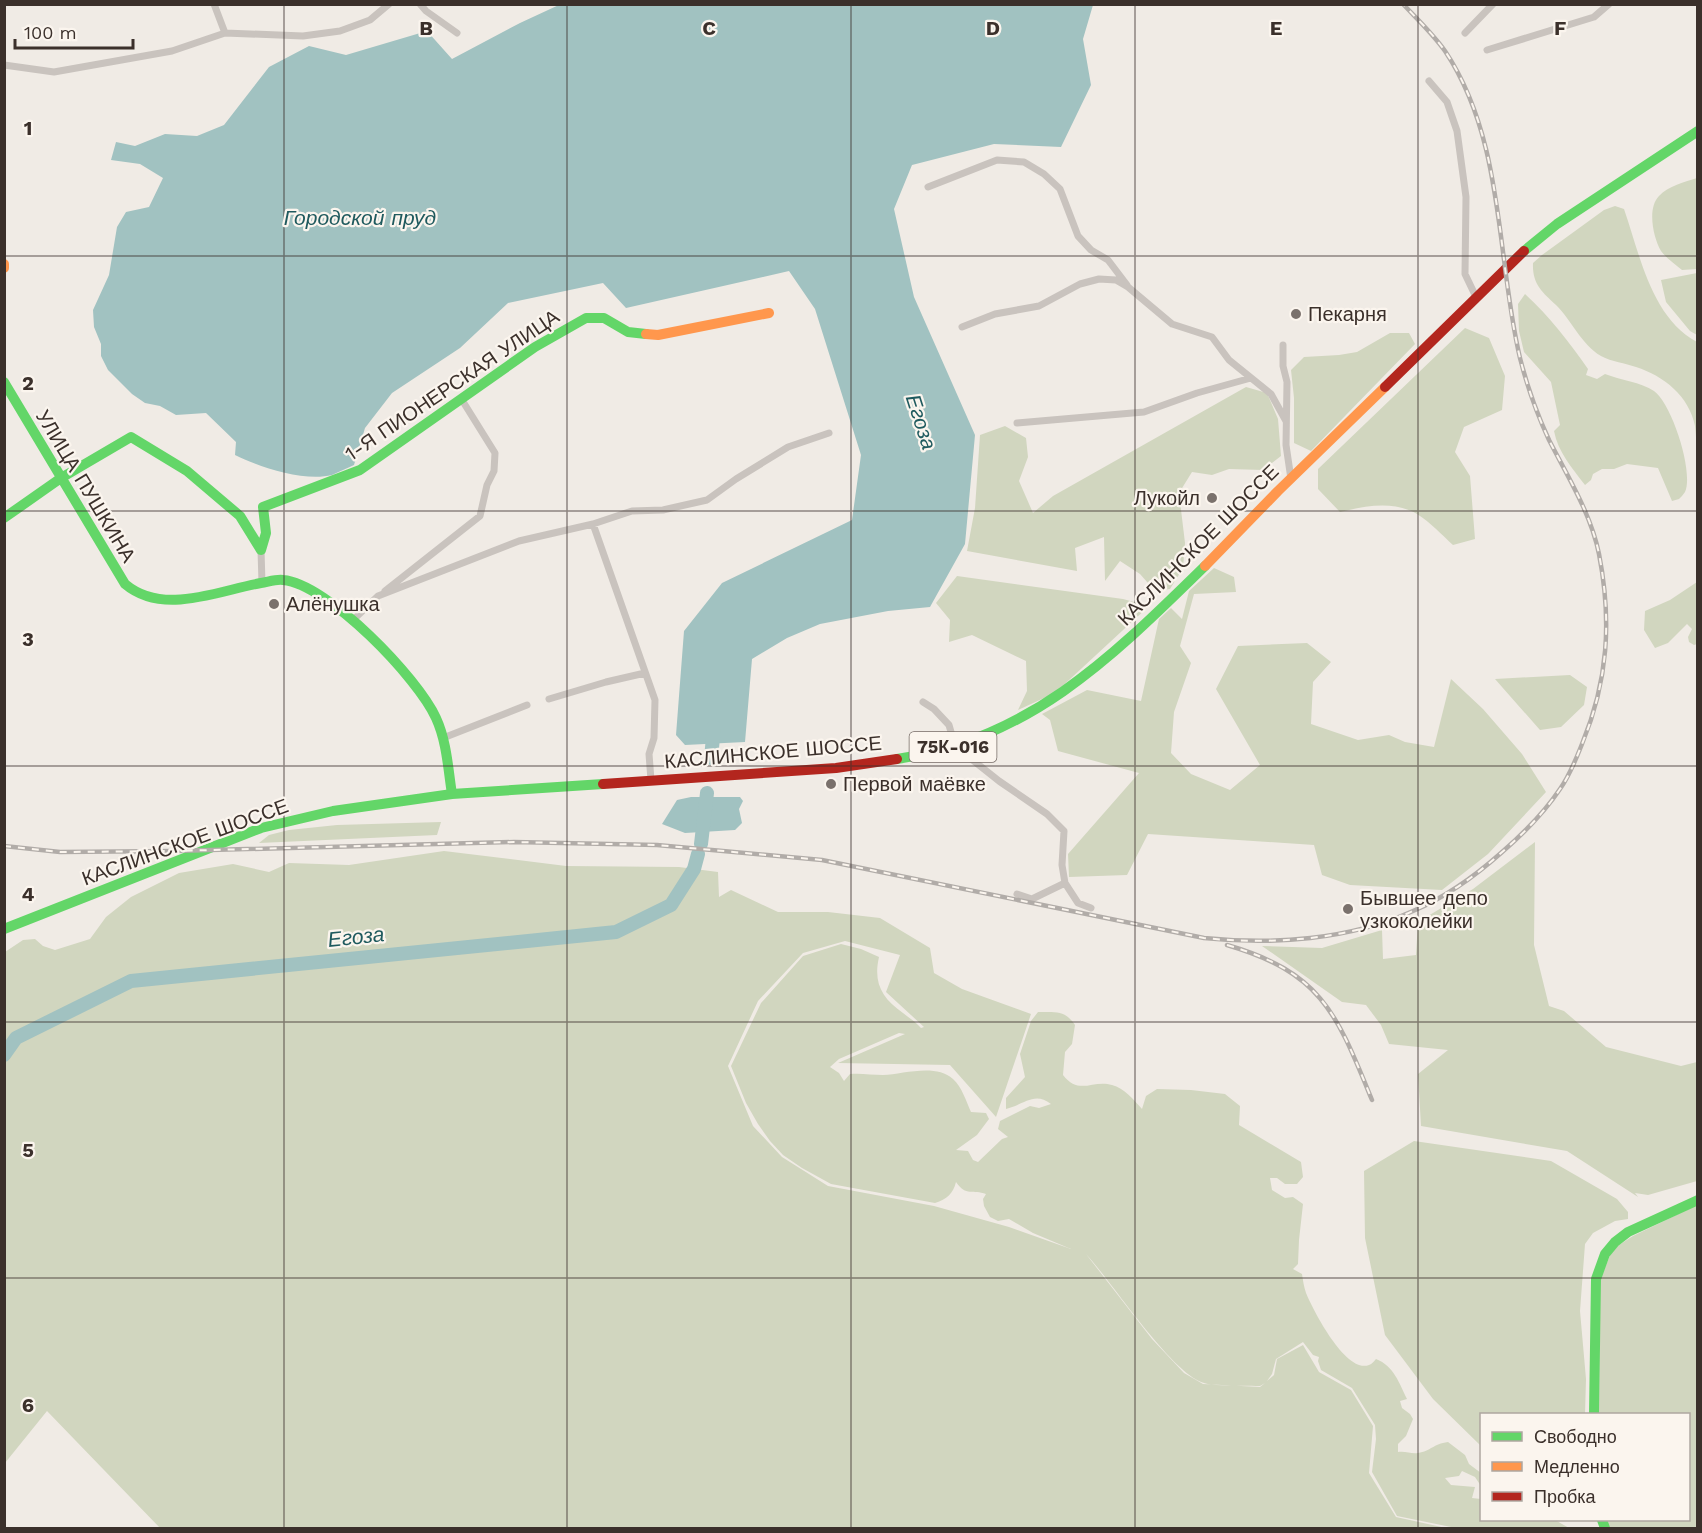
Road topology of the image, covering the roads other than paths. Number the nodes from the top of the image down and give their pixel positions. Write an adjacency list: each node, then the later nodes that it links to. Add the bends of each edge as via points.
1 (214, 4): 6 (street)
2 (389, 4): 6 (street, via 370,20 340,31 303,36)
3 (420, 4): 7 (street)
4 (1493, 4): 8 (street)
5 (1609, 4): 9 (street, via 1594,17)
6 (225, 33): 10 (street, via 172,51 54,72)
7 (457, 33)
8 (1465, 33)
9 (1486, 50)
10 (4, 65)
11 (1429, 81): 15 (street, via 1448,102 1457,131 1466,197 1465,274)
12 (1698, 131): 15 (main road, КАСЛИНСКОЕ ШОССЕ / 75К-016, via 1557,224)
13 (928, 187): 14 (street, via 997,160 1024,162 1060,189 1077,236 1108,260)
14 (1128, 287): 17 (street, via 1116,280 1099,279 1080,284 1039,306 995,314); 19 (street, via 1172,324 1212,338 1229,360)
15 (1476, 297): 26 (main road, КАСЛИНСКОЕ ШОССЕ / 75К-016)
16 (769, 313): 21 (main road, 1-Я ПИОНЕРСКАЯ УЛИЦА, via 658,335 628,332 603,318 586,318 535,347)
17 (962, 327)
18 (1283, 345): 22 (street)
19 (1251, 378): 22 (street, via 1270,394); 23 (street, via 1144,412)
20 (4, 382): 25 (main road, УЛИЦА ПУШКИНА)
21 (462, 400): 29 (main road, 1-Я ПИОНЕРСКАЯ УЛИЦА, via 360,470 263,507 266,533); 31 (street, via 495,453 494,471 480,516)
22 (1286, 421): 26 (street)
23 (1017, 423)
24 (829, 433): 28 (street, via 788,447 707,500 663,510 632,511)
25 (62, 478): 27 (main road); 29 (main road, via 131,437 187,471 240,516); 30 (main road, УЛИЦА ПУШКИНА, via 118,575 136,593 147,598 185,599)
26 (1291, 479): 38 (main road, КАСЛИНСКОЕ ШОССЕ / 75К-016, via 1095,669 1056,698)
27 (4, 518)
28 (593, 524): 31 (street, via 519,541); 33 (street)
29 (261, 550): 30 (street)
30 (262, 583): 32 (main road, via 285,580 308,590)
31 (378, 596): 32 (street)
32 (352, 621): 37 (main road, via 416,683)
33 (645, 673): 34 (street); 39 (street, via 655,700 654,738 649,754)
34 (549, 699)
35 (923, 702): 38 (street, via 949,725)
36 (526, 705): 37 (street)
37 (443, 738): 40 (main road)
38 (956, 747): 39 (main road, КАСЛИНСКОЕ ШОССЕ / 75К-016, via 836,768); 41 (street, via 1064,831)
39 (651, 780): 40 (main road, КАСЛИНСКОЕ ШОССЕ / 75К-016)
40 (452, 794): 44 (main road, КАСЛИНСКОЕ ШОССЕ / 75К-016, via 333,811 261,828)
41 (1065, 883): 42 (street, via 1032,898); 43 (street, via 1078,903)
42 (1017, 894)
43 (1091, 908)
44 (4, 929)
45 (1698, 1200): 46 (main road, via 1628,1232 1605,1254 1596,1280)
46 (1594, 1413)

